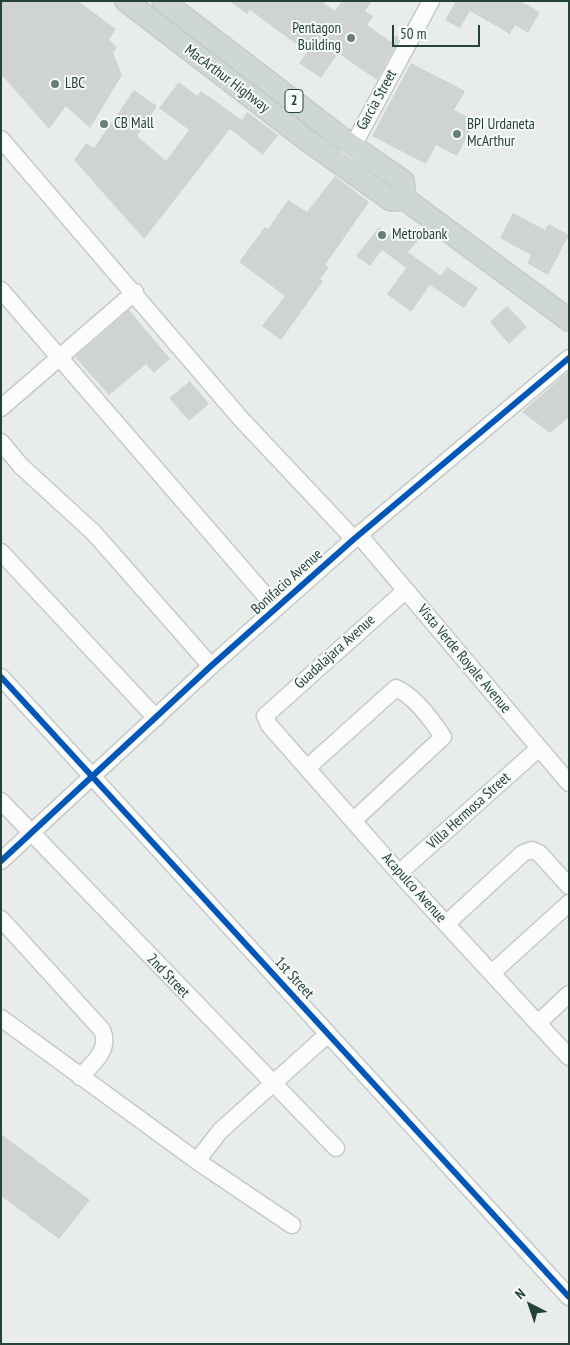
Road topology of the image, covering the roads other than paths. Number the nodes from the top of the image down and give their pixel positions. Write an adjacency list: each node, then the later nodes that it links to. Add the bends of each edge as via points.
1 (126, 1): 6 (main road, MacArthur Highway / 2)
2 (163, 1): 5 (main road, MacArthur Highway / 2)
3 (431, 1): 5 (street, Garcia Street)
4 (1, 139): 9 (street, Vista Verde Royale Avenue)
5 (352, 146): 6 (street, Garcia Street); 7 (main road, MacArthur Highway / 2, via 403,181)
6 (342, 165): 7 (main road, MacArthur Highway / 2, via 391,200)
7 (404, 199): 10 (main road, MacArthur Highway / 2)
8 (1, 290): 11 (street)
9 (134, 292): 11 (street); 15 (street, Vista Verde Royale Avenue, via 241,419)
10 (569, 320)
11 (60, 358): 13 (street); 18 (street)
12 (569, 358): 15 (street, Bonifacio Avenue)
13 (1, 408)
14 (1, 442): 19 (street, via 21,466 94,533)
15 (356, 537): 17 (street, Vista Verde Royale Avenue); 18 (street, Bonifacio Avenue)
16 (3, 557): 22 (street)
17 (406, 590): 21 (street, Guadalajara Avenue); 23 (street, Vista Verde Royale Avenue)
18 (276, 608): 19 (street, Bonifacio Avenue)
19 (211, 666): 22 (street, Bonifacio Avenue)
20 (1, 677): 25 (street, 1st Street)
21 (265, 716): 24 (street, Acapulco Avenue, via 269,725)
22 (156, 718): 25 (street, Bonifacio Avenue)
23 (538, 749): 26 (street, Vista Verde Royale Avenue); 31 (street, Villa Hermosa Street)
24 (307, 768): 28 (street, Acapulco Avenue); 28 (street, via 396,688 404,691 414,702 443,737)
25 (94, 778): 29 (street, Bonifacio Avenue); 40 (street, 1st Street)
26 (569, 783)
27 (1, 801): 29 (street, 2nd Street)
28 (354, 820): 31 (street, Acapulco Avenue)
29 (30, 833): 30 (street, Bonifacio Avenue); 43 (street, 2nd Street)
30 (1, 861)
31 (399, 873): 35 (street, Acapulco Avenue)
32 (569, 886): 35 (street, via 539,853 532,850 523,853)
33 (569, 903): 36 (street)
34 (1, 920): 42 (street, via 102,1030 105,1045)
35 (446, 924): 36 (street, Acapulco Avenue)
36 (492, 973): 39 (street, Acapulco Avenue)
37 (569, 994): 39 (street)
38 (1, 1018): 42 (street)
39 (538, 1023): 41 (street, Acapulco Avenue)
40 (328, 1034): 43 (street); 47 (street, 1st Street)
41 (569, 1057)
42 (80, 1077): 45 (street)
43 (274, 1086): 44 (street, 2nd Street); 45 (street, via 220,1132)
44 (336, 1148)
45 (197, 1161): 46 (street)
46 (292, 1225)
47 (569, 1297)

